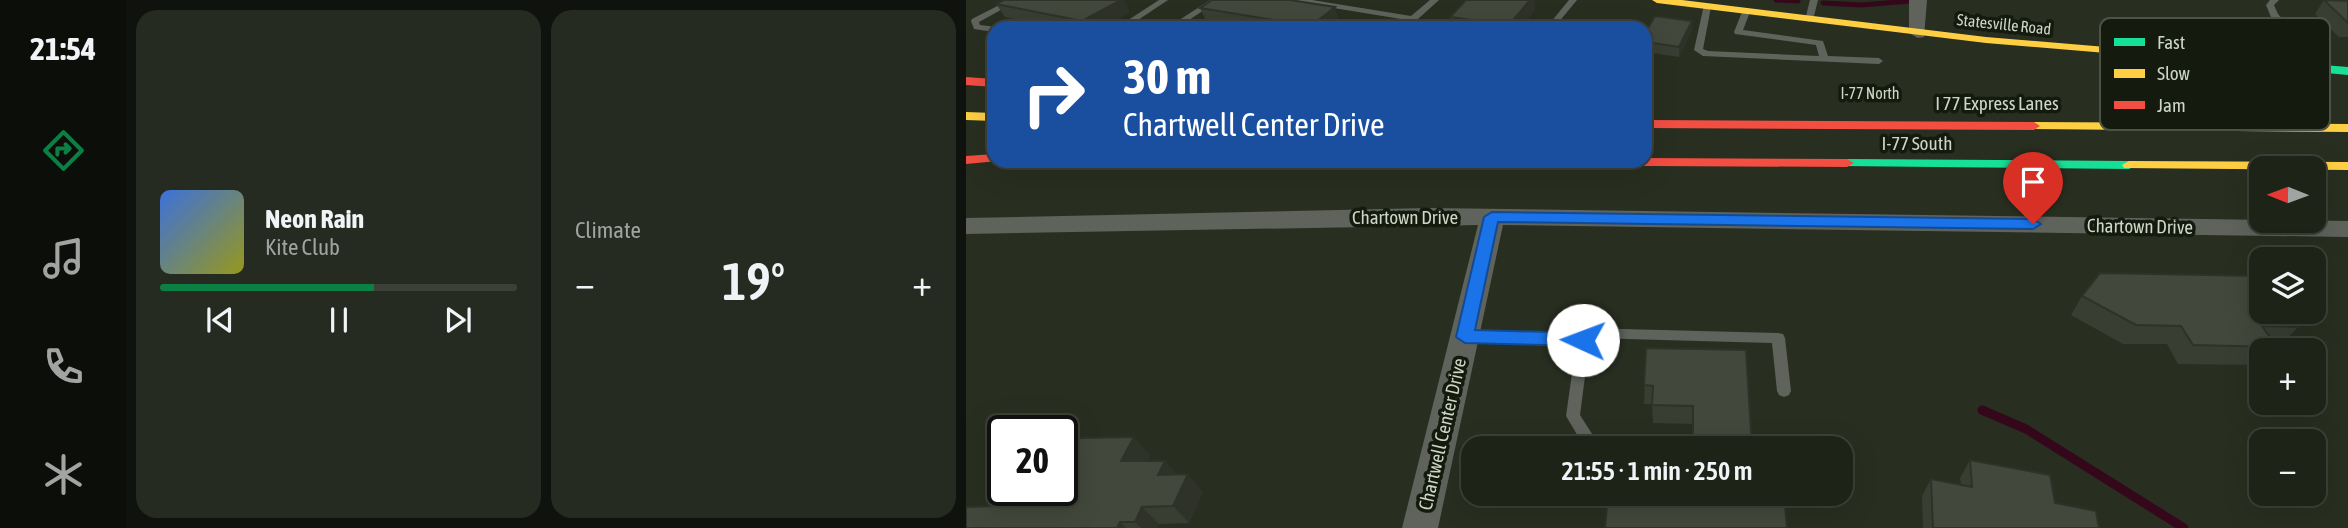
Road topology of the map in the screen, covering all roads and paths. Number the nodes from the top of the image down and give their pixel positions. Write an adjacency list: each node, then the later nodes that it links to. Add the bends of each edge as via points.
1 (1014, 0): 19 (lane, via 975,21 976,27)
2 (1163, 0): 16 (lane)
3 (1215, 0): 17 (lane)
4 (1297, 0): 14 (lane)
5 (1433, 0): 14 (lane)
6 (1573, 0): 18 (lane)
7 (1657, 0): 11 (main road, Statesville Road)
8 (1814, 0): 15 (lane)
9 (1918, 0): 20 (street)
10 (2275, 0): 13 (lane, via 2270,5)
11 (1707, 7): 12 (main road, Statesville Road); 22 (lane, via 1698,50 1706,54)
12 (1746, 12): 15 (main road, Statesville Road); 22 (lane, via 1738,32 1820,43)
13 (2277, 18)
14 (1413, 19)
15 (1808, 20): 20 (main road, Statesville Road)
16 (1130, 21)
17 (1182, 21)
18 (1555, 21)
19 (987, 28)
20 (1918, 33): 21 (main road, Statesville Road)
21 (2100, 49)
22 (1824, 58): 23 (lane)
23 (1878, 61)
24 (2330, 70): 25 (main road, Statesville Road)
25 (2348, 71)
26 (966, 81): 27 (main road)
27 (987, 82)
28 (966, 103): 29 (main road)
29 (987, 103)
30 (1652, 111): 31 (main road, I-77 North)
31 (2100, 112)
32 (2330, 112): 33 (main road, I-77 North)
33 (2348, 112)
34 (966, 116): 35 (main road)
35 (987, 117)
36 (1652, 124): 37 (main road, I 77 Express Lanes)
37 (2100, 127)
38 (2330, 128): 39 (main road, I 77 Express Lanes)
39 (2348, 128)
40 (1652, 147): 41 (main road)
41 (2348, 151)
42 (966, 155): 43 (main road)
43 (987, 156)
44 (987, 158): 45 (main road)
45 (966, 160)
46 (1652, 162): 47 (main road, I-77 South)
47 (2348, 166)
48 (1492, 217): 49 (street, Chartown Drive, via 1280,217); 50 (street, Chartown Drive); 51 (street, Chartwell Center Drive)
49 (966, 226)
50 (2348, 229)
51 (1465, 337): 52 (lane); 55 (street, Chartwell Center Drive)
52 (1583, 340): 53 (lane, via 1583,333 1778,338); 54 (lane, via 1573,416)
53 (1784, 391)
54 (1586, 436)
55 (1420, 528)

